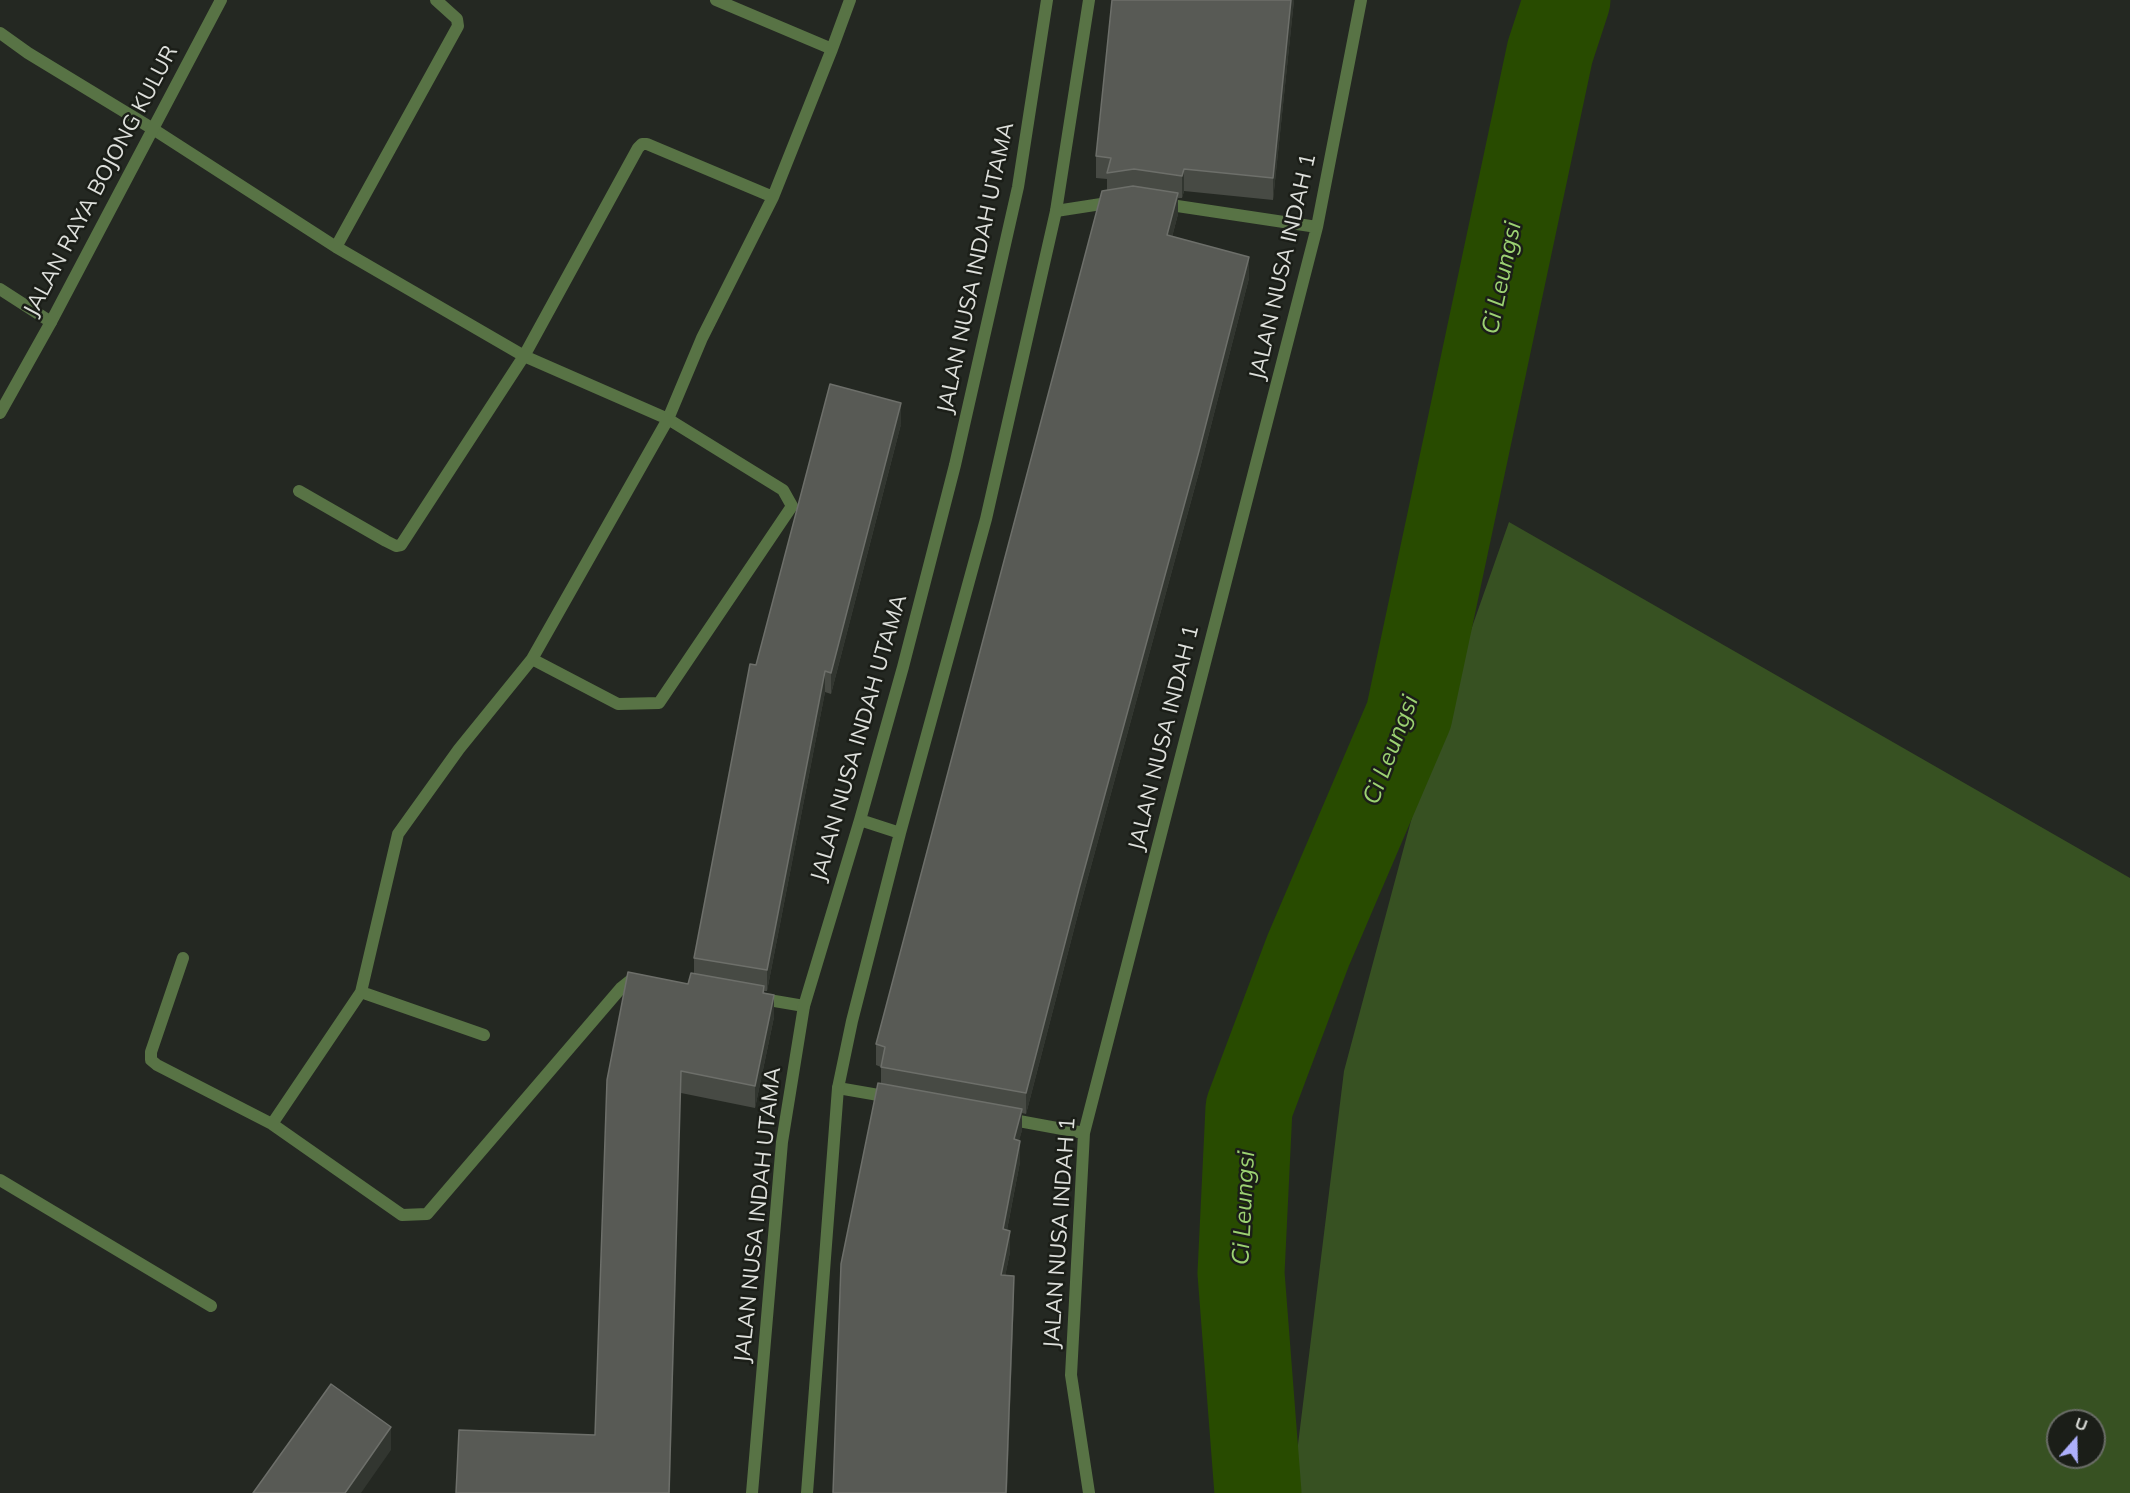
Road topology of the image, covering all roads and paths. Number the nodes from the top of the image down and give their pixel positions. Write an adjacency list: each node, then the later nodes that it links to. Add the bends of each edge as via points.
1 (221, 0): 10 (street, JALAN RAYA BOJONG KULUR)
2 (436, 0): 16 (street, via 457,19 458,26)
3 (716, 0): 9 (street)
4 (849, 0): 9 (street)
5 (1047, 0): 24 (street, JALAN NUSA INDAH UTAMA, via 1018,187 955,465)
6 (1089, 0): 14 (street)
7 (1361, 0): 15 (street, JALAN NUSA INDAH 1)
8 (0, 33): 10 (street)
9 (832, 49): 11 (street)
10 (153, 129): 16 (street); 18 (street, JALAN RAYA BOJONG KULUR)
11 (773, 197): 19 (street, via 642,144); 21 (street, via 702,338)
12 (1122, 201): 14 (street)
13 (1156, 203): 15 (street)
14 (1056, 211): 25 (street, via 986,519)
15 (1317, 227): 36 (street, JALAN NUSA INDAH 1)
16 (336, 247): 19 (street)
17 (0, 289): 18 (street)
18 (51, 322): 20 (street, JALAN RAYA BOJONG KULUR)
19 (524, 356): 21 (street); 22 (street, via 401,545 386,541)
20 (0, 413)
21 (668, 420): 23 (street); 23 (street, via 783,490 792,507 659,703 618,704)
22 (299, 491)
23 (532, 659): 28 (street, via 459,749 398,834)
24 (860, 820): 25 (street); 30 (street, JALAN NUSA INDAH UTAMA)
25 (900, 833): 32 (street)
26 (183, 958): 35 (street, via 151,1060)
27 (657, 981): 35 (street, via 631,980 621,988 427,1214 402,1215)
28 (361, 992): 31 (street); 35 (street)
29 (748, 997): 30 (street)
30 (804, 1006): 39 (street, JALAN NUSA INDAH UTAMA, via 782,1142)
31 (484, 1035)
32 (838, 1088): 33 (street); 40 (street)
33 (897, 1098)
34 (990, 1116): 36 (street)
35 (272, 1124)
36 (1084, 1133): 41 (street, JALAN NUSA INDAH 1, via 1071,1375)
37 (0, 1180): 38 (street)
38 (211, 1306)
39 (752, 1493)
40 (807, 1493)
41 (1089, 1493)

